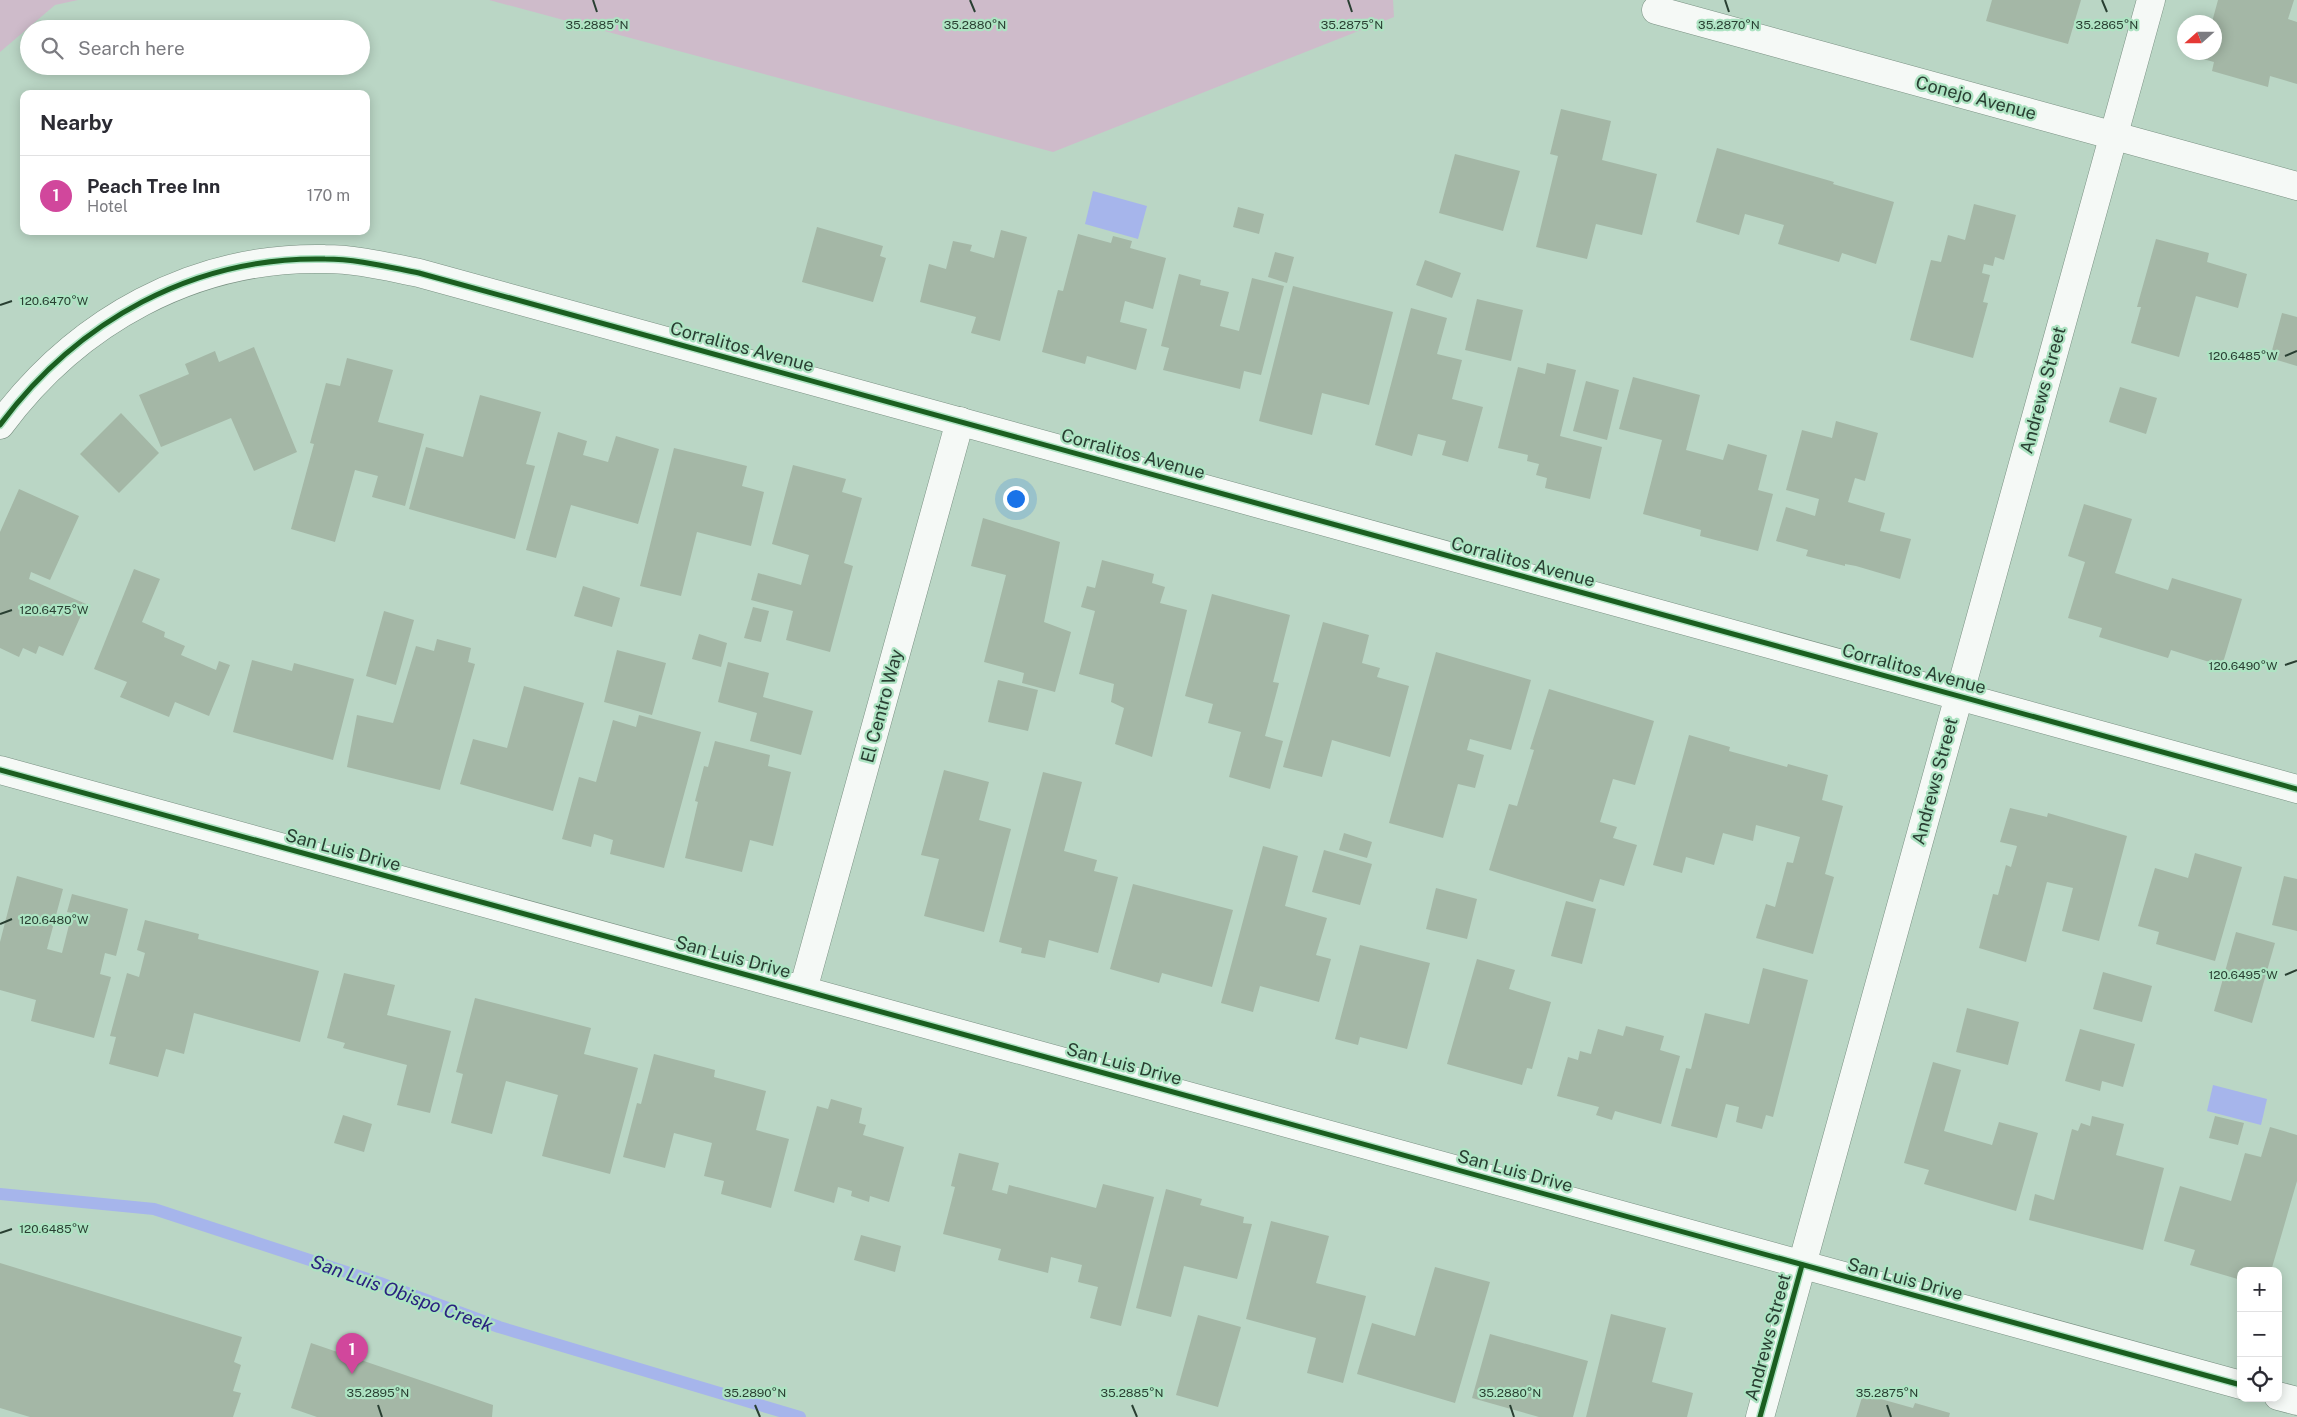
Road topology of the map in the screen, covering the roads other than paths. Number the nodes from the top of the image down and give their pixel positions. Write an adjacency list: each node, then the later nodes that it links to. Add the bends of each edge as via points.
1 (2150, 0): 3 (street, Andrews Street)
2 (1656, 10): 3 (street, Conejo Avenue)
3 (2114, 136): 4 (street, Conejo Avenue); 7 (street, Andrews Street)
4 (2297, 186)
5 (960, 421): 6 (street, Corralitos Avenue, via 419,273 326,259 279,261 232,269 186,281 143,300 102,324 65,353 31,386); 7 (street, Corralitos Avenue); 10 (street, El Centro Way)
6 (0, 425)
7 (1959, 696): 9 (street, Corralitos Avenue); 11 (street, Andrews Street)
8 (0, 770): 10 (street, San Luis Drive)
9 (2297, 789)
10 (803, 990): 11 (street, San Luis Drive)
11 (1802, 1265): 12 (street, San Luis Drive); 15 (street, Andrews Street)
12 (2237, 1384)
13 (2282, 1397): 14 (street)
14 (2297, 1401)
15 (1760, 1417)

